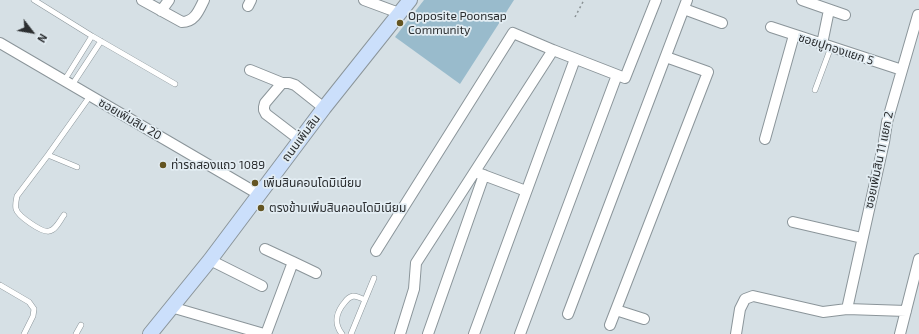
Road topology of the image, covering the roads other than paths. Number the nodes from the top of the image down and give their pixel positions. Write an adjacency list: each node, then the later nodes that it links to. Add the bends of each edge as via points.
1 (34, 0): 18 (lane)
2 (142, 0): 11 (street)
3 (168, 0): 11 (street)
4 (204, 0): 11 (street, via 192,20 187,22)
5 (364, 0): 12 (street)
6 (410, 0): 12 (street, ถนนเพิ่มสิน)
7 (656, 0): 27 (street, via 625,78)
8 (802, 0): 10 (street)
9 (686, 5): 15 (street); 23 (street)
10 (829, 10): 13 (street); 21 (street)
11 (161, 11)
12 (398, 13): 33 (street, ถนนเพิ่มสิน)
13 (845, 15)
14 (919, 15): 26 (street, ซอยเพิ่มสิน 11 แยก 2)
15 (722, 23)
16 (771, 27): 17 (street, ซอยปูทองแยก 5)
17 (794, 35): 21 (street, ซอยปูทองแยก 5); 34 (street)
18 (92, 36): 19 (lane); 28 (lane)
19 (100, 40): 28 (lane); 30 (lane)
20 (0, 43): 28 (street, ซอยเพิ่มสิน 20)
21 (826, 45): 26 (street, ซอยปูทองแยก 5); 31 (lane, via 827,59)
22 (553, 50): 24 (street); 38 (street); 45 (street, via 514,33)
23 (666, 57): 57 (street, via 708,72); 59 (street)
24 (575, 59): 27 (street); 39 (street)
25 (250, 70): 29 (street)
26 (902, 70): 43 (street, ซอยเพิ่มสิน 11 แยก 2, via 887,122)
27 (617, 75): 72 (street)
28 (68, 83): 32 (street, ซอยเพิ่มสิน 20)
29 (282, 83): 33 (street, via 295,86); 35 (street, via 265,103 264,110)
30 (175, 84)
31 (815, 90)
32 (90, 96): 36 (lane); 40 (street, ซอยเพิ่มสิน 20)
33 (324, 108): 35 (street, ถนนเพิ่มสิน)
34 (765, 139)
35 (300, 140): 40 (street, ถนนเพิ่มสิน)
36 (48, 155): 37 (lane); 41 (lane, via 17,196 16,210 24,220 44,232 50,232)
37 (77, 167)
38 (479, 173): 39 (street); 69 (street, via 416,263 414,289); 70 (street)
39 (526, 191): 71 (street)
40 (260, 195): 47 (street, ถนนเพิ่มสิน)
41 (64, 215)
42 (793, 222): 43 (street)
43 (862, 238): 56 (street, ซอยเพิ่มสิน 11 แยก 2)
44 (265, 249): 48 (street)
45 (376, 250)
46 (919, 259): 53 (street)
47 (210, 260): 52 (street); 55 (street, ถนนเพิ่มสิน)
48 (293, 262): 49 (street); 66 (street)
49 (316, 273)
50 (374, 278): 54 (lane)
51 (0, 285): 63 (lane, via 30,302 34,309)
52 (262, 286)
53 (914, 295): 58 (street)
54 (365, 300): 67 (lane, via 351,297 340,308 336,318); 68 (lane)
55 (171, 307): 65 (street, ถนนเพิ่มสิน); 66 (street)
56 (847, 309): 58 (street); 73 (street, via 823,312 753,296 745,299 740,309)
57 (616, 310): 60 (street); 62 (street)
58 (906, 311): 74 (street)
59 (568, 314)
60 (644, 320)
61 (82, 325): 64 (lane)
62 (610, 325)
63 (24, 334)
64 (76, 334)
65 (150, 334)
66 (265, 334)
67 (342, 334)
68 (351, 334)
69 (400, 334)
70 (428, 334)
71 (474, 334)
72 (520, 334)
73 (736, 334)
74 (900, 334)

